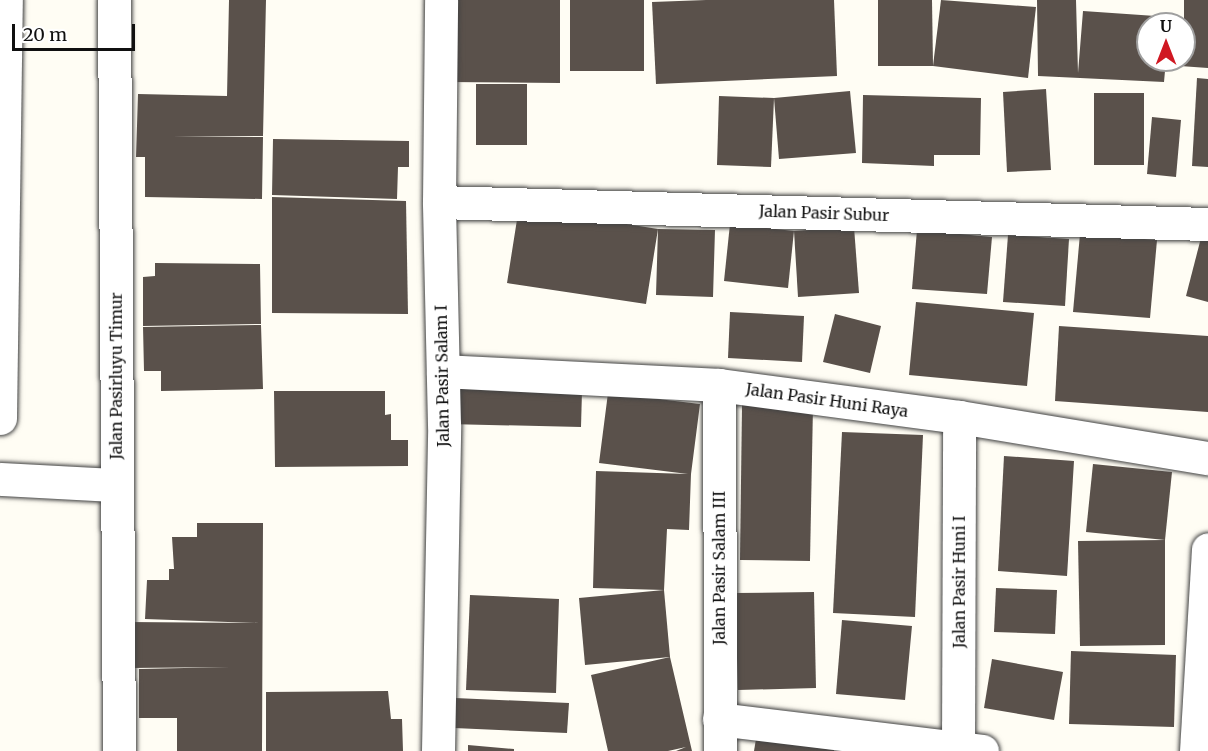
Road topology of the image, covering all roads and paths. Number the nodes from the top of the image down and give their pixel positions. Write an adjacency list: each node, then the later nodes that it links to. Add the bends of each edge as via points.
1 (6, 0): 6 (street)
2 (114, 0): 13 (street, Jalan Pasirluyu Timur)
3 (441, 0): 4 (street, Jalan Pasir Salam I)
4 (439, 202): 5 (street, Jalan Pasir Subur); 7 (street, Jalan Pasir Salam I)
5 (1208, 224)
6 (1, 230): 10 (street)
7 (443, 371): 8 (street, Jalan Pasir Huni Raya); 18 (street, Jalan Pasir Salam I)
8 (719, 385): 9 (street, Jalan Pasir Huni Raya); 15 (street, Jalan Pasir Salam III)
9 (959, 417): 11 (street, Jalan Pasir Huni Raya); 16 (street, Jalan Pasir Huni I)
10 (0, 418)
11 (1208, 458)
12 (12, 479): 13 (street)
13 (101, 484): 17 (street, Jalan Pasirluyu Timur)
14 (1208, 549): 20 (street)
15 (718, 719): 16 (street); 19 (street, Jalan Pasir Salam III)
16 (970, 749)
17 (119, 751)
18 (438, 751)
19 (720, 751)
20 (1196, 751)

